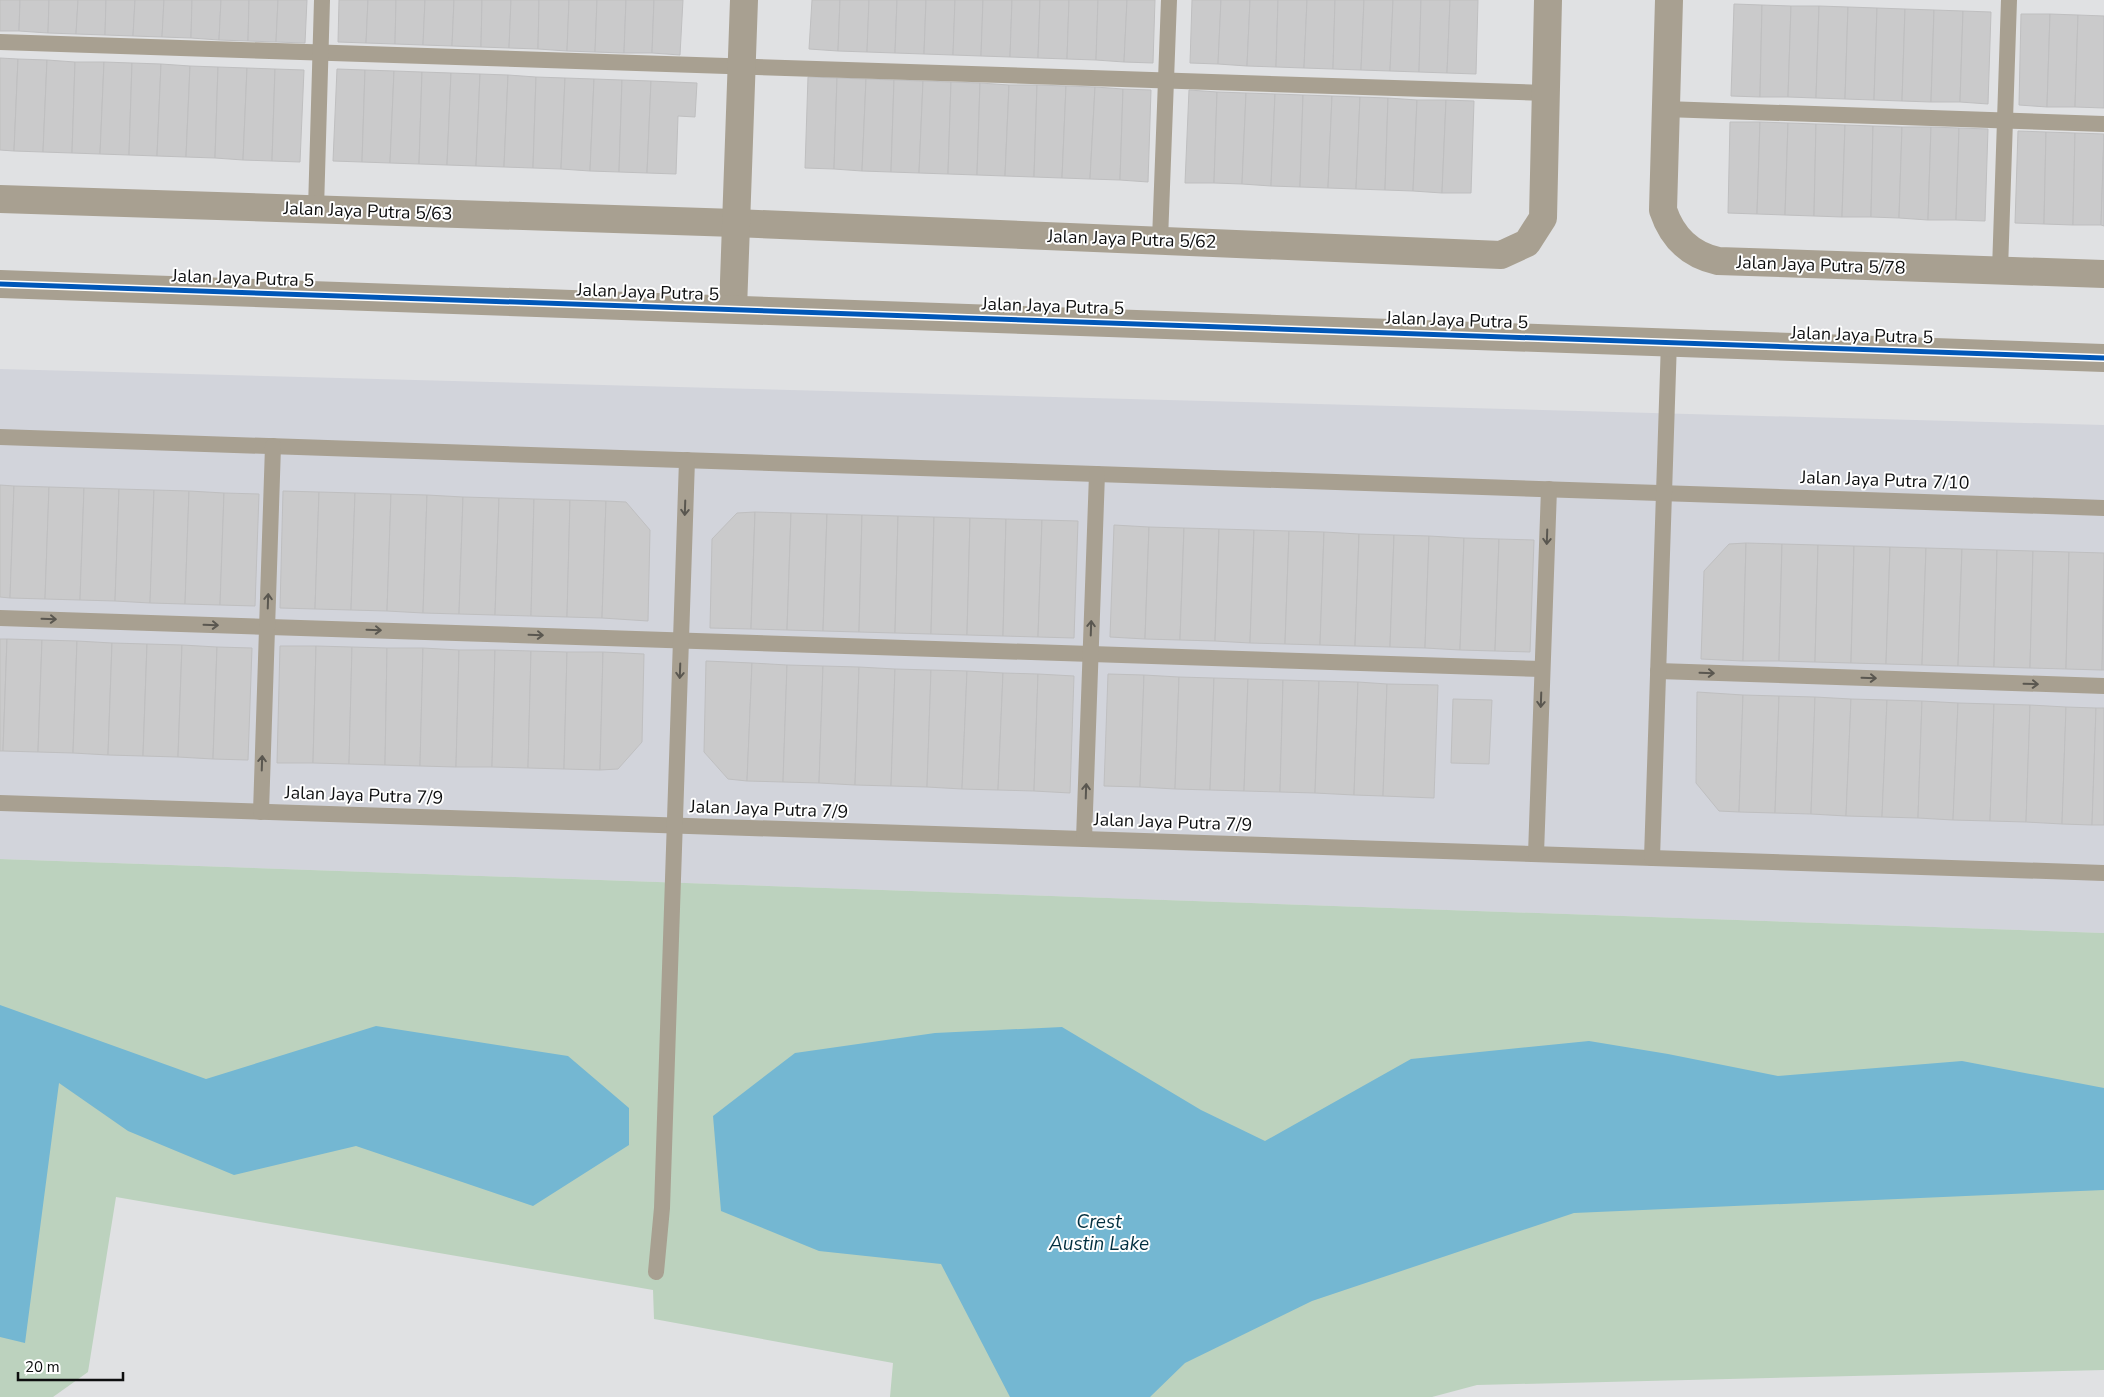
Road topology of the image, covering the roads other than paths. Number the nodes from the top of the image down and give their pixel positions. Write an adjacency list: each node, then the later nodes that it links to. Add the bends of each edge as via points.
1 (322, 0): 8 (lane)
2 (744, 0): 9 (street)
3 (1169, 0): 10 (lane)
4 (1548, 0): 11 (street)
5 (1669, 0): 12 (street, Jalan Jaya Putra 5/78)
6 (2009, 0): 13 (lane)
7 (0, 42): 8 (lane)
8 (320, 52): 9 (lane); 16 (lane)
9 (741, 66): 10 (lane); 17 (street)
10 (1165, 80): 11 (lane); 18 (lane)
11 (1546, 93): 18 (street, Jalan Jaya Putra 5/62, via 1543,218 1527,243 1500,255)
12 (1666, 109): 13 (lane); 19 (street, Jalan Jaya Putra 5/78, via 1663,210 1677,238 1690,251 1704,258)
13 (2005, 120): 14 (lane); 19 (lane)
14 (2104, 124)
15 (0, 199): 16 (street, Jalan Jaya Putra 5/63)
16 (316, 209): 17 (street, Jalan Jaya Putra 5/63)
17 (735, 222): 18 (street, Jalan Jaya Putra 5/62); 22 (street)
18 (1160, 240)
19 (2000, 270): 20 (street, Jalan Jaya Putra 5/78)
20 (2104, 274)
21 (0, 284): 22 (street, Jalan Jaya Putra 5)
22 (733, 308): 23 (street, Jalan Jaya Putra 5)
23 (1669, 341): 24 (street, Jalan Jaya Putra 5); 30 (lane)
24 (2104, 358)
25 (0, 437): 26 (lane, Jalan Jaya Putra 7/10)
26 (273, 446): 27 (lane, Jalan Jaya Putra 7/10); 33 (lane, one-way to 26)
27 (687, 460): 28 (lane, Jalan Jaya Putra 7/10); 34 (lane, one-way to 34)
28 (1097, 474): 29 (lane, Jalan Jaya Putra 7/10); 35 (lane, one-way to 28)
29 (1549, 488): 30 (lane, Jalan Jaya Putra 7/10); 36 (lane, one-way to 36)
30 (1664, 493): 31 (lane, Jalan Jaya Putra 7/10); 37 (lane)
31 (2104, 508)
32 (0, 618): 33 (lane, one-way to 33)
33 (267, 626): 34 (lane, one-way to 34); 40 (lane, one-way to 33)
34 (680, 640): 35 (lane); 41 (lane, one-way to 41)
35 (1090, 654): 36 (lane); 42 (lane, one-way to 35)
36 (1542, 669): 43 (lane, one-way to 43)
37 (1658, 671): 38 (lane, one-way to 38); 44 (lane)
38 (2104, 686)
39 (0, 803): 40 (lane, Jalan Jaya Putra 7/9)
40 (261, 812): 41 (lane, Jalan Jaya Putra 7/9)
41 (675, 826): 42 (lane, Jalan Jaya Putra 7/9); 46 (lane, via 662,1208)
42 (1084, 839): 43 (lane, Jalan Jaya Putra 7/9)
43 (1536, 854): 44 (lane, Jalan Jaya Putra 7/9)
44 (1652, 858): 45 (lane, Jalan Jaya Putra 7/9)
45 (2104, 873)
46 (656, 1272)

